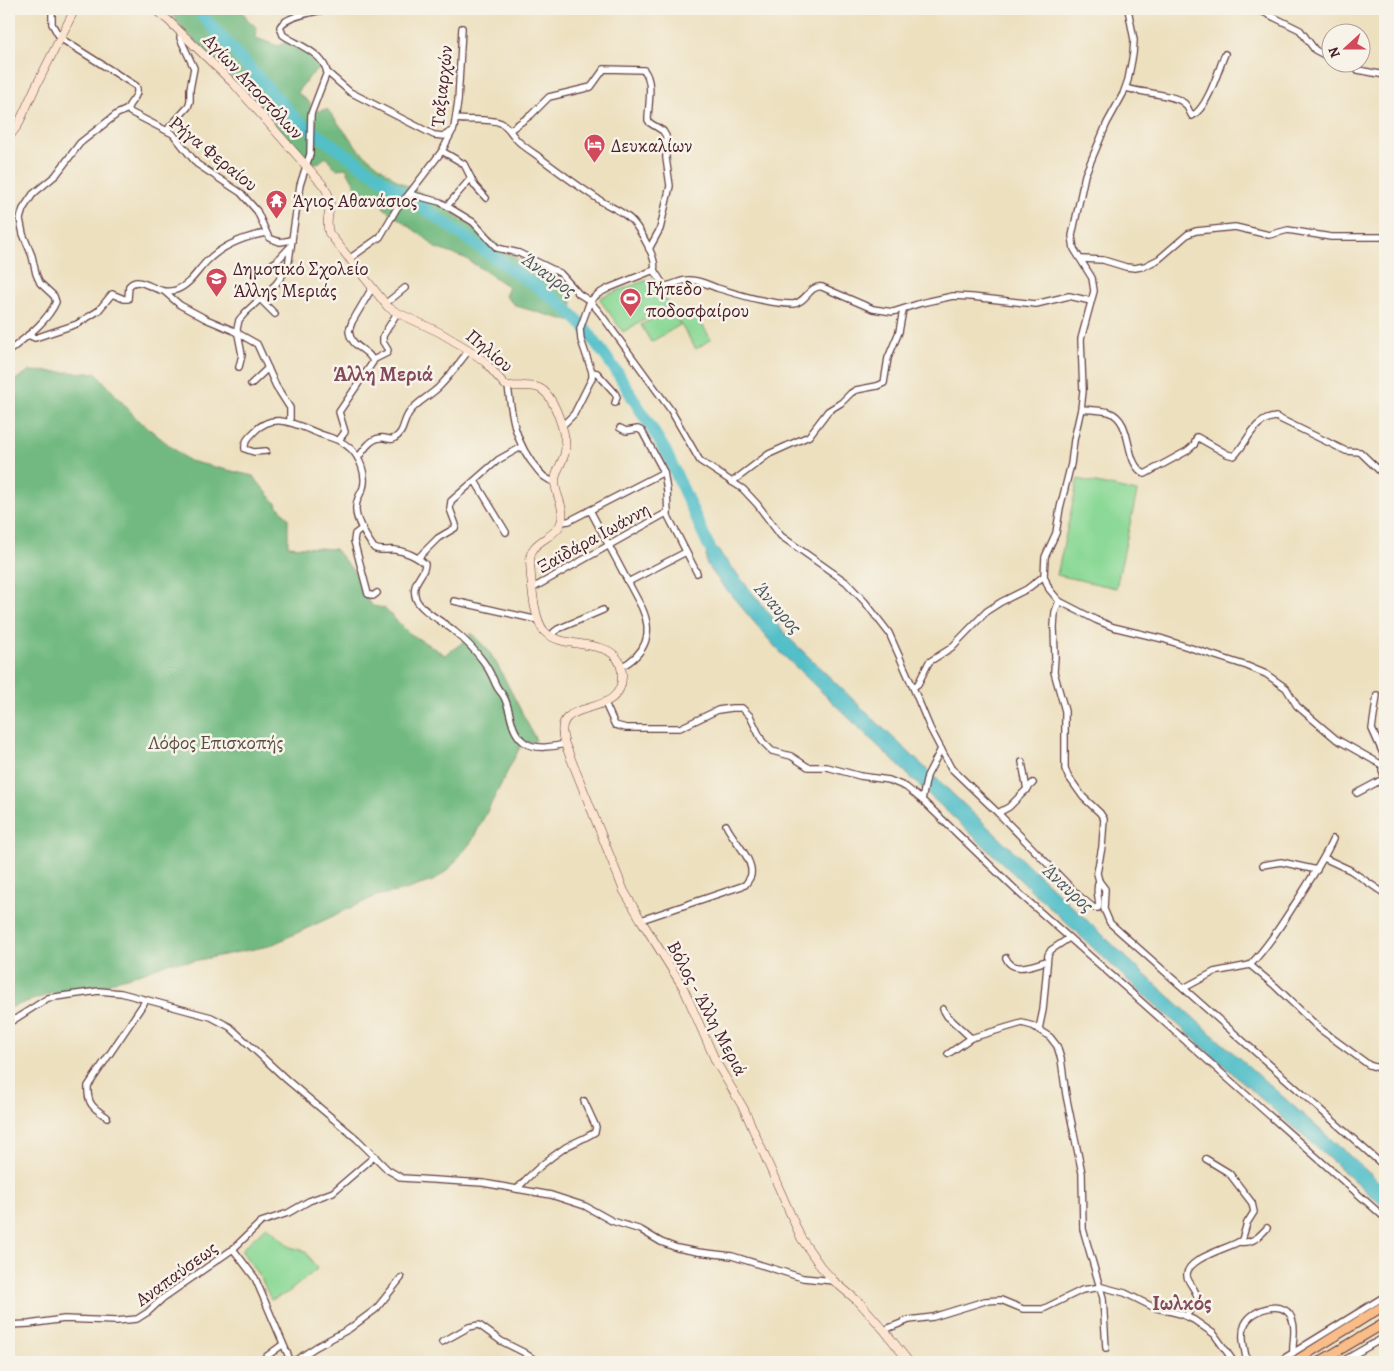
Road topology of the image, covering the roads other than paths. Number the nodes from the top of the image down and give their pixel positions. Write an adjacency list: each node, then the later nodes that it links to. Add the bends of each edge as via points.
1 (52, 9): 9 (street, via 52,24)
2 (75, 9): 9 (main road)
3 (154, 9): 8 (main road, Αγίων Αποστόλων)
4 (327, 9): 12 (street, via 289,19 280,27 283,35 315,55)
5 (1128, 9): 15 (street, via 1134,46)
6 (1257, 9): 11 (street, via 1300,30 1315,50)
7 (462, 28): 17 (street, Ταξιαρχών)
8 (181, 32): 19 (street, via 180,38 194,68 190,101); 23 (main road, Αγίων Αποστόλων, via 235,85)
9 (60, 38): 16 (street, via 136,86 138,90); 21 (main road, via 20,122)
10 (1225, 54): 15 (street, via 1206,100 1192,116 1180,100)
11 (1322, 54)
12 (327, 72): 18 (street, via 350,92 434,135 446,136); 23 (street, via 310,121 311,148)
13 (1369, 72): 14 (street)
14 (1385, 75)
15 (1126, 88): 33 (street, via 1085,175 1072,236 1074,248)
16 (128, 109): 19 (street, Ρήγα Φεραίου); 47 (street, via 80,143 56,175 33,194 23,209 20,219 23,234 36,274 56,302 51,312)
17 (456, 119): 18 (street, Ταξιαρχών); 20 (street, via 494,121)
18 (454, 128): 22 (street, Ταξιαρχών)
19 (167, 130): 28 (street, Ρήγα Φεραίου, via 197,164 246,197 257,210)
20 (510, 130): 31 (street, via 534,154 631,220); 31 (street, via 549,97 592,87 604,69 644,70 649,83 648,120 666,136 670,186 660,230)
21 (9, 136)
22 (442, 151): 24 (street, via 464,164); 25 (street, Ταξιαρχών)
23 (307, 167): 30 (street, via 300,185); 32 (main road, Πηλίου, via 328,192 331,204 328,230)
24 (471, 178): 26 (street); 27 (street)
25 (408, 195): 27 (street); 32 (street, Ταξιαρχών, via 380,237)
26 (486, 198)
27 (447, 206): 40 (street, via 473,222 497,248 519,254 560,273)
28 (266, 233): 30 (street, via 276,241); 38 (street, via 231,244 211,258 183,286)
29 (1385, 237): 33 (street, via 1331,237 1288,230 1269,235 1235,227 1188,234 1159,259 1145,266 1135,268 1103,260)
30 (292, 243): 34 (street); 39 (street, via 286,271)
31 (649, 249): 35 (street)
32 (349, 259): 36 (main road, Πηλίου)
33 (1082, 259): 41 (street, via 1094,285)
34 (267, 267)
35 (654, 270): 40 (street, via 609,288); 43 (street, via 664,286 689,280 791,304 801,302 817,286 873,309)
36 (372, 288): 42 (main road, Πηλίου); 50 (street, via 349,331 354,344)
37 (404, 288): 42 (street)
38 (165, 292): 46 (street, via 180,305); 47 (street, via 134,282 129,286 128,299 112,294 98,311 77,324 34,338)
39 (261, 300): 45 (street); 46 (street, via 241,317)
40 (590, 301): 53 (street, via 580,329); 69 (street, via 670,409 704,465)
41 (1091, 301): 43 (street, via 1069,296 1036,304 953,296); 57 (street, via 1081,340)
42 (385, 304): 44 (main road, Πηλίου)
43 (903, 310): 69 (street, via 884,383 851,393 828,411 809,436 769,454)
44 (397, 313): 48 (main road, Πηλίου); 50 (street, via 382,340 387,353)
45 (275, 314)
46 (237, 333): 51 (street, via 242,355); 52 (street, via 257,344)
47 (28, 335): 49 (street)
48 (469, 350): 55 (main road, Πηλίου); 64 (street, via 445,381 410,412 398,436 390,440 375,440)
49 (9, 351)
50 (373, 360): 61 (street, via 339,412 346,430)
51 (239, 367)
52 (268, 368): 54 (street); 58 (street, via 290,408)
53 (592, 372): 56 (street, via 597,373 615,393); 59 (street, via 574,414)
54 (251, 384)
55 (508, 386): 59 (main road, Πηλίου, via 541,389 548,396); 62 (street)
56 (615, 403)
57 (1081, 410): 66 (street, via 1104,411 1120,420 1136,466 1145,474 1187,451 1197,437 1234,456 1258,424 1276,417 1346,451 1363,454); 79 (street, via 1056,533 1045,557)
58 (290, 422): 61 (street); 63 (street, via 262,424 246,441 246,450)
59 (562, 426): 68 (main road, Πηλίου, via 565,451)
60 (620, 428): 65 (street, via 642,431)
61 (339, 440): 64 (street)
62 (521, 447): 67 (street, via 498,460); 68 (street, via 546,479)
63 (266, 452)
64 (358, 458): 73 (street, via 364,481 356,510)
65 (664, 472): 70 (street); 71 (street)
66 (1385, 476)
67 (474, 480): 74 (street); 77 (street, via 451,501 455,528 438,538)
68 (555, 482): 72 (main road)
69 (732, 482): 89 (street, via 757,504 781,536 846,582 865,602 889,633)
70 (590, 510): 72 (street); 75 (street)
71 (668, 512): 75 (street, Ξαϊδάρα Ιωάννη); 76 (street)
72 (561, 522): 81 (main road, via 532,551)
73 (363, 528): 77 (street, via 378,550 400,550); 82 (street, via 355,534 354,541 368,594)
74 (506, 532)
75 (609, 544): 80 (street); 81 (street, Ξαϊδάρα Ιωάννη)
76 (686, 552): 78 (street); 80 (street)
77 (418, 558): 92 (street, via 426,566 415,586 418,603 462,638 484,662 505,698 512,724 521,738 534,746)
78 (697, 573)
79 (1044, 576): 84 (street); 89 (street, via 987,611 951,648 929,662 918,684)
80 (628, 582): 88 (street, via 646,616 648,629 639,652)
81 (533, 588): 86 (main road)
82 (377, 593)
83 (454, 601): 86 (street)
84 (1059, 601): 96 (street, via 1103,624 1163,639 1260,671 1286,688 1297,706 1336,739); 108 (street, via 1055,612 1054,672 1065,711 1064,765 1083,797 1104,819 1096,870)
85 (602, 610): 87 (street, via 558,629)
86 (538, 620): 87 (main road)
87 (552, 637): 88 (main road, via 602,648 614,656)
88 (621, 667): 91 (main road, via 620,687)
89 (912, 684): 93 (street)
90 (1377, 695): 94 (street, via 1372,728)
91 (605, 703): 92 (main road, Βόλος - Άλλη Μεριά, via 576,712 564,720); 101 (street, via 615,725 626,728 683,727 718,710 742,708 772,751 791,756 808,767 827,767 889,780 906,787)
92 (565, 744): 110 (main road, Βόλος - Άλλη Μεριά, via 617,873)
93 (941, 749): 101 (street, via 924,784); 102 (street, via 954,772)
94 (1385, 758): 96 (street)
95 (1022, 762): 99 (street)
96 (1382, 765): 97 (street)
97 (1385, 779): 100 (street)
98 (1033, 783): 99 (street)
99 (1027, 790): 102 (street)
100 (1357, 793)
101 (922, 800): 111 (street)
102 (998, 813): 108 (street, via 1078,895 1096,909 1100,905 1096,893)
103 (726, 825): 110 (street, via 745,854 751,871 745,885)
104 (1333, 839): 105 (street)
105 (1324, 858): 107 (street); 109 (street, via 1350,870)
106 (1263, 865): 107 (street, via 1281,862)
107 (1317, 870): 114 (street, via 1275,935)
108 (1099, 881): 115 (street, via 1105,889 1104,909 1110,923)
109 (1385, 894)
110 (641, 920): 134 (main road, Βόλος - Άλλη Μεριά, via 683,987 716,1062 744,1109 801,1238)
111 (1070, 938): 113 (street, via 1051,950); 129 (street)
112 (1006, 958): 113 (street, via 1017,968)
113 (1047, 961): 119 (street)
114 (1250, 965): 115 (street, via 1214,972); 122 (street, via 1320,1029 1372,1067)
115 (1184, 988): 127 (street)
116 (146, 1000): 118 (street, via 107,991 59,995 44,1000); 124 (street, via 88,1086 93,1107); 125 (street, via 211,1017 230,1027)
117 (943, 1008): 120 (street, via 947,1016)
118 (9, 1023)
119 (1039, 1029): 120 (street, via 1022,1023); 135 (street, via 1053,1040 1062,1059 1082,1173 1083,1229)
120 (971, 1038): 121 (street)
121 (948, 1054)
122 (1385, 1070)
123 (584, 1101): 128 (street, via 596,1131 556,1154)
124 (107, 1117)
125 (375, 1156): 128 (street, via 388,1170 407,1180 483,1183); 132 (street, via 333,1192 261,1222)
126 (1206, 1159): 131 (street, via 1229,1173 1253,1207 1254,1214 1247,1223 1244,1238)
127 (1385, 1166)
128 (517, 1189): 134 (street, via 569,1200 677,1248 732,1256 803,1278)
129 (1385, 1218)
130 (1267, 1228): 131 (street, via 1250,1243)
131 (1239, 1242): 138 (street, via 1213,1252 1188,1269 1187,1276 1197,1297)
132 (234, 1249): 140 (street, Αναπαύσεως, via 162,1298 137,1320 64,1319); 144 (street, Αναπαύσεως, via 255,1278)
133 (401, 1278): 149 (street, Αναπαύσεως, via 376,1309 349,1329)
134 (834, 1281): 141 (main road, Βόλος - Άλλη Μεριά)
135 (1100, 1287): 138 (street); 141 (street, via 1082,1290 1043,1309 1023,1309 1006,1301 989,1300 933,1317 909,1320); 146 (street)
136 (1385, 1296): 147 (street)
137 (1385, 1305): 147 (main road)
138 (1186, 1316): 152 (street, via 1208,1329)
139 (1385, 1323): 155 (main road)
140 (9, 1325)
141 (884, 1330): 151 (main road, Βόλος - Άλλη Μεριά)
142 (1383, 1339): 145 (street); 156 (street)
143 (442, 1342): 150 (street, via 469,1326 478,1325)
144 (282, 1345): 148 (street); 149 (street, Αναπαύσεως)
145 (1385, 1345)
146 (1106, 1348)
147 (1293, 1358): 153 (street, via 1294,1324 1290,1313 1284,1308 1273,1307 1260,1311 1245,1324); 154 (street)
148 (259, 1362)
149 (292, 1362)
150 (538, 1362)
151 (909, 1362)
152 (1234, 1362)
153 (1247, 1362)
154 (1278, 1362)
155 (1319, 1362)
156 (1341, 1362)

